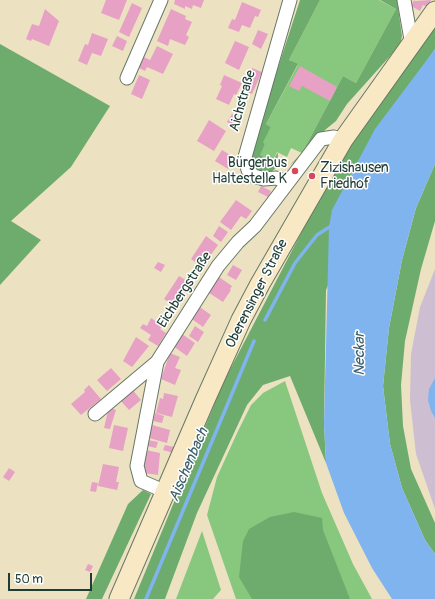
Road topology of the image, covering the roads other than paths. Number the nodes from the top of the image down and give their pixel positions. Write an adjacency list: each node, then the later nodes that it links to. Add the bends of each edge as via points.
1 (162, 0): 6 (street)
2 (290, 0): 8 (street, Aichstraße, via 245,157 248,170 254,176)
3 (404, 0): 5 (street)
4 (435, 12): 5 (street, Oberensinger Straße)
5 (412, 45): 7 (street, Oberensinger Straße)
6 (126, 78)
7 (343, 140): 8 (street, Eichbergstraße, via 334,137 321,139); 11 (street, Oberensinger Straße, via 241,320)
8 (287, 182): 9 (street, Eichbergstraße, via 255,226 218,266)
9 (157, 362): 10 (street); 11 (street, Eichbergstraße, via 137,466 141,481)
10 (95, 414)
11 (166, 492): 12 (street, Oberensinger Straße)
12 (119, 599)

